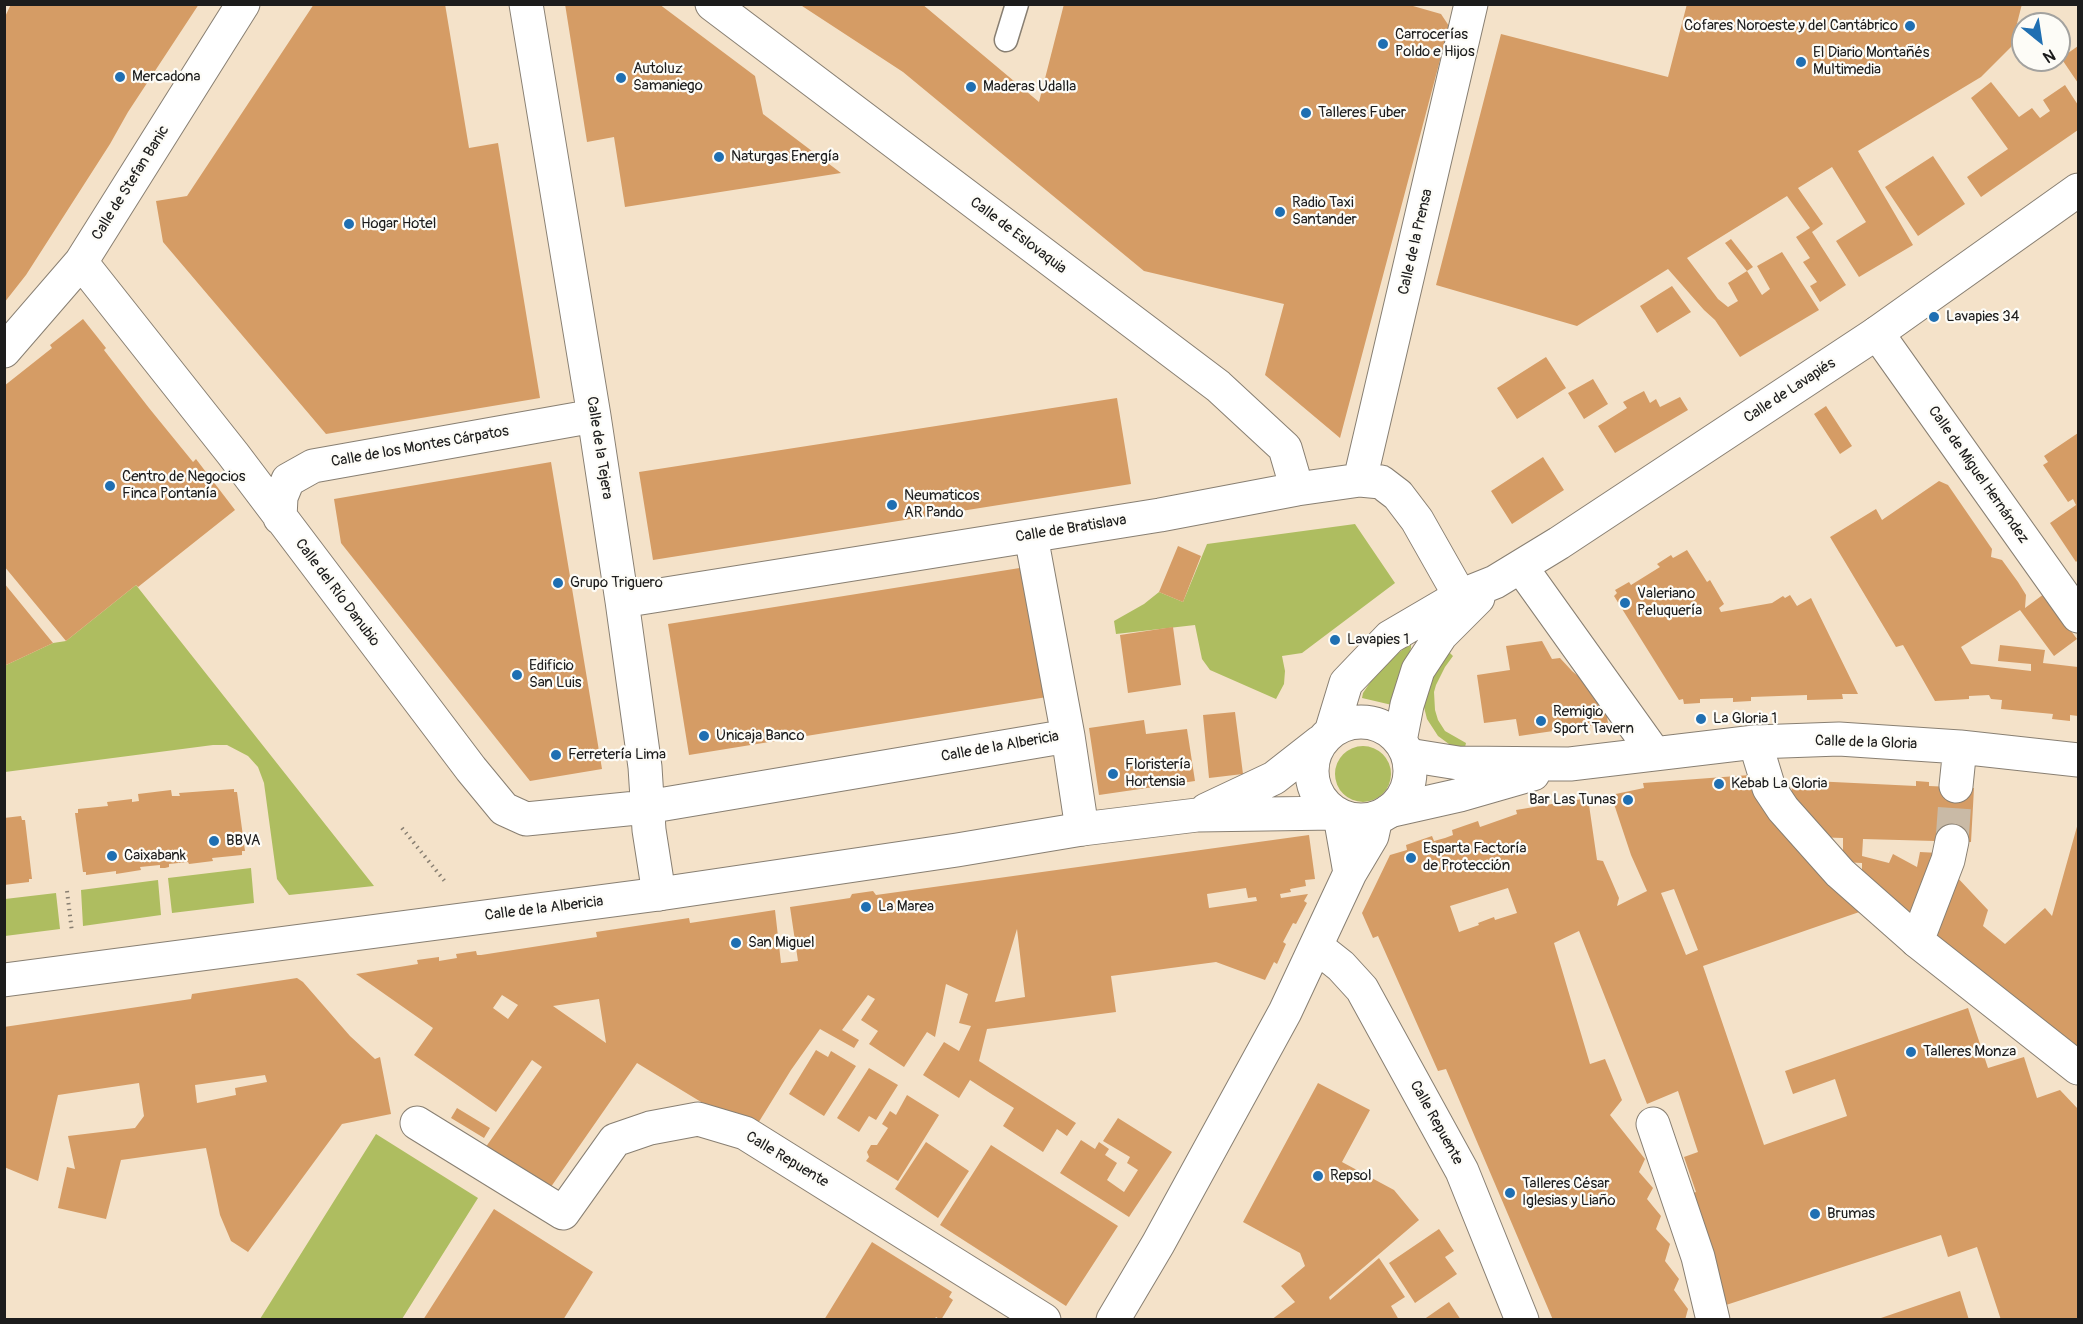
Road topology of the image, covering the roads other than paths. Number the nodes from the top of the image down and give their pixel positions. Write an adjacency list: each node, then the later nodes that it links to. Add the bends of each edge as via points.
1 (243, 4): 8 (street, Calle de Stefan Banic)
2 (526, 4): 11 (street, Calle de la Tejera)
3 (712, 4): 13 (street, Calle de Eslovaquia, via 1218,386 1285,448)
4 (1017, 4): 6 (lane)
5 (1471, 4): 12 (street, Calle de la Prensa)
6 (1006, 40)
7 (2079, 190): 9 (street, Calle de Lavapiés)
8 (81, 262): 10 (street, Calle de Stefan Banic); 14 (street, Calle del Río Danubio)
9 (1877, 333): 16 (street, Calle de Lavapiés); 19 (street, Calle de Miguel Hernández)
10 (4, 351)
11 (594, 416): 14 (street, Calle de los Montes Cárpatos, via 313,466 288,480 281,497); 18 (street, Calle de la Tejera)
12 (1360, 480): 13 (street, Calle de Bratislava); 17 (street, Calle de Bratislava, via 1381,482 1398,495)
13 (1297, 489): 15 (street, Calle de Bratislava)
14 (280, 518): 29 (street, Calle del Río Danubio, via 504,809 526,819)
15 (1031, 536): 18 (street, Calle de Bratislava); 20 (street, Calle de la Albericia)
16 (1508, 575): 17 (street, Calle de Lavapiés); 24 (street, Calle de Lavapiés, via 1442,635 1418,670 1407,705); 25 (street)
17 (1460, 596): 21 (street, Calle de Lavapiés, via 1390,638 1363,665 1346,683)
18 (622, 601): 29 (street, Calle de la Tejera)
19 (2079, 616)
20 (1068, 736): 29 (street, Calle de la Albericia); 33 (street, Calle de la Albericia)
21 (1326, 736): 24 (street, via 1356,721 1368,721 1391,732); 30 (street, Calle de la Albericia, via 1274,778); 31 (street, via 1312,761 1312,781 1322,802)
22 (1755, 742): 23 (street, Calle de la Gloria, via 1839,739); 25 (street, Calle de la Gloria); 37 (street, via 1769,788 1783,809 1840,873)
23 (1960, 747): 26 (street, Calle de la Gloria); 28 (street)
24 (1404, 748): 27 (street, Calle de la Gloria, via 1458,763); 32 (street, via 1410,771 1408,786 1400,800)
25 (1654, 753): 27 (street, Calle de la Gloria)
26 (2079, 760)
27 (1570, 764): 32 (street, Calle de la Gloria)
28 (1956, 786)
29 (647, 807): 36 (street, Calle de la Tejera)
30 (1197, 814): 31 (street, Calle de la Albericia); 33 (street, Calle de la Albericia)
31 (1337, 815): 32 (street, via 1362,821); 35 (street)
32 (1382, 815): 35 (street)
33 (1082, 829): 36 (street, Calle de la Albericia)
34 (1952, 841): 37 (street)
35 (1350, 873): 38 (street)
36 (659, 894): 39 (street, Calle de la Albericia)
37 (1917, 941): 40 (street)
38 (1317, 947): 44 (street, via 1230,1114); 45 (street, Calle Repuente, via 1362,989 1462,1171)
39 (4, 980)
40 (2079, 1068)
41 (417, 1123): 43 (street, Calle Repuente, via 563,1213 615,1140 650,1128 698,1119 745,1133)
42 (1653, 1124): 46 (street, via 1698,1257)
43 (1044, 1320)
44 (1113, 1320)
45 (1522, 1320)
46 (1713, 1320)

